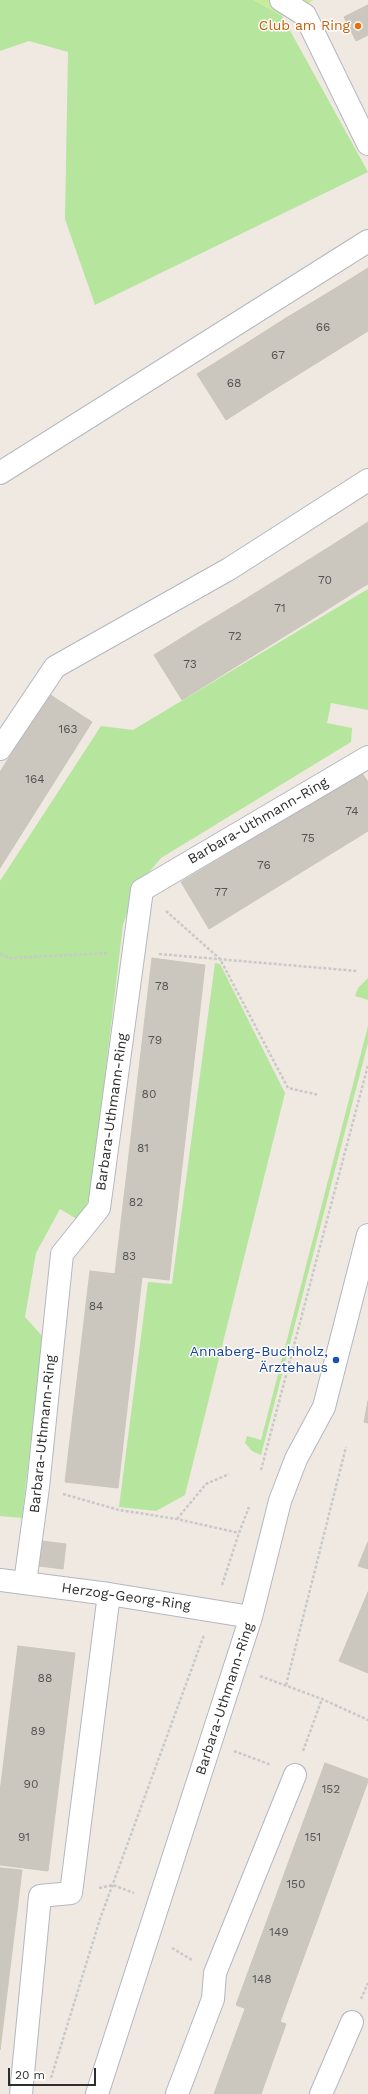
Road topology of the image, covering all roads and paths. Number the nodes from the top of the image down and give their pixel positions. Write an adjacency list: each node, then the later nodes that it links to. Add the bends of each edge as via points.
1 (281, 0): 2 (street, via 305,15)
2 (368, 144)
3 (368, 241): 4 (street)
4 (0, 473)
5 (368, 480): 6 (street, via 229,569 55,667)
6 (0, 749)
7 (368, 758): 8 (street, Barbara-Uthmann-Ring)
8 (142, 890): 9 (street, Barbara-Uthmann-Ring); 11 (path)
9 (133, 952): 10 (path, via 9,958); 11 (path); 19 (street, Barbara-Uthmann-Ring, via 99,1208 62,1254)
10 (0, 954)
11 (220, 959): 12 (path); 14 (path, via 288,1088)
12 (357, 971)
13 (368, 1065): 18 (path)
14 (319, 1095)
15 (368, 1235): 27 (street, Barbara-Uthmann-Ring, via 324,1407 296,1459 280,1501)
16 (346, 1446): 29 (path)
17 (229, 1474): 21 (path, via 206,1484)
18 (260, 1477)
19 (38, 1487): 21 (path, via 119,1510); 24 (street, Barbara-Uthmann-Ring)
20 (250, 1506): 22 (path)
21 (177, 1519): 22 (path)
22 (238, 1533): 26 (path)
23 (0, 1580): 24 (street, Herzog-Georg-Ring)
24 (25, 1583): 25 (street, Herzog-Georg-Ring)
25 (109, 1594): 26 (street, Herzog-Georg-Ring); 35 (street)
26 (213, 1610): 27 (street, Herzog-Georg-Ring); 34 (path)
27 (251, 1616): 28 (street, Barbara-Uthmann-Ring)
28 (235, 1667): 29 (path); 32 (street, Barbara-Uthmann-Ring)
29 (286, 1685): 30 (path)
30 (322, 1699): 31 (path); 33 (path)
31 (368, 1720)
32 (212, 1742): 33 (path); 36 (street, Barbara-Uthmann-Ring)
33 (295, 1775): 38 (street)
34 (113, 1885): 35 (path); 36 (path); 40 (path)
35 (71, 1893): 41 (street, via 40,1896)
36 (158, 1902): 37 (street, Barbara-Uthmann-Ring)
37 (148, 1934): 38 (path); 42 (street, Barbara-Uthmann-Ring)
38 (215, 1973): 43 (street, via 213,1999)
39 (352, 2022): 44 (street)
40 (51, 2079)
41 (21, 2094)
42 (97, 2094)
43 (177, 2094)
44 (321, 2094)

